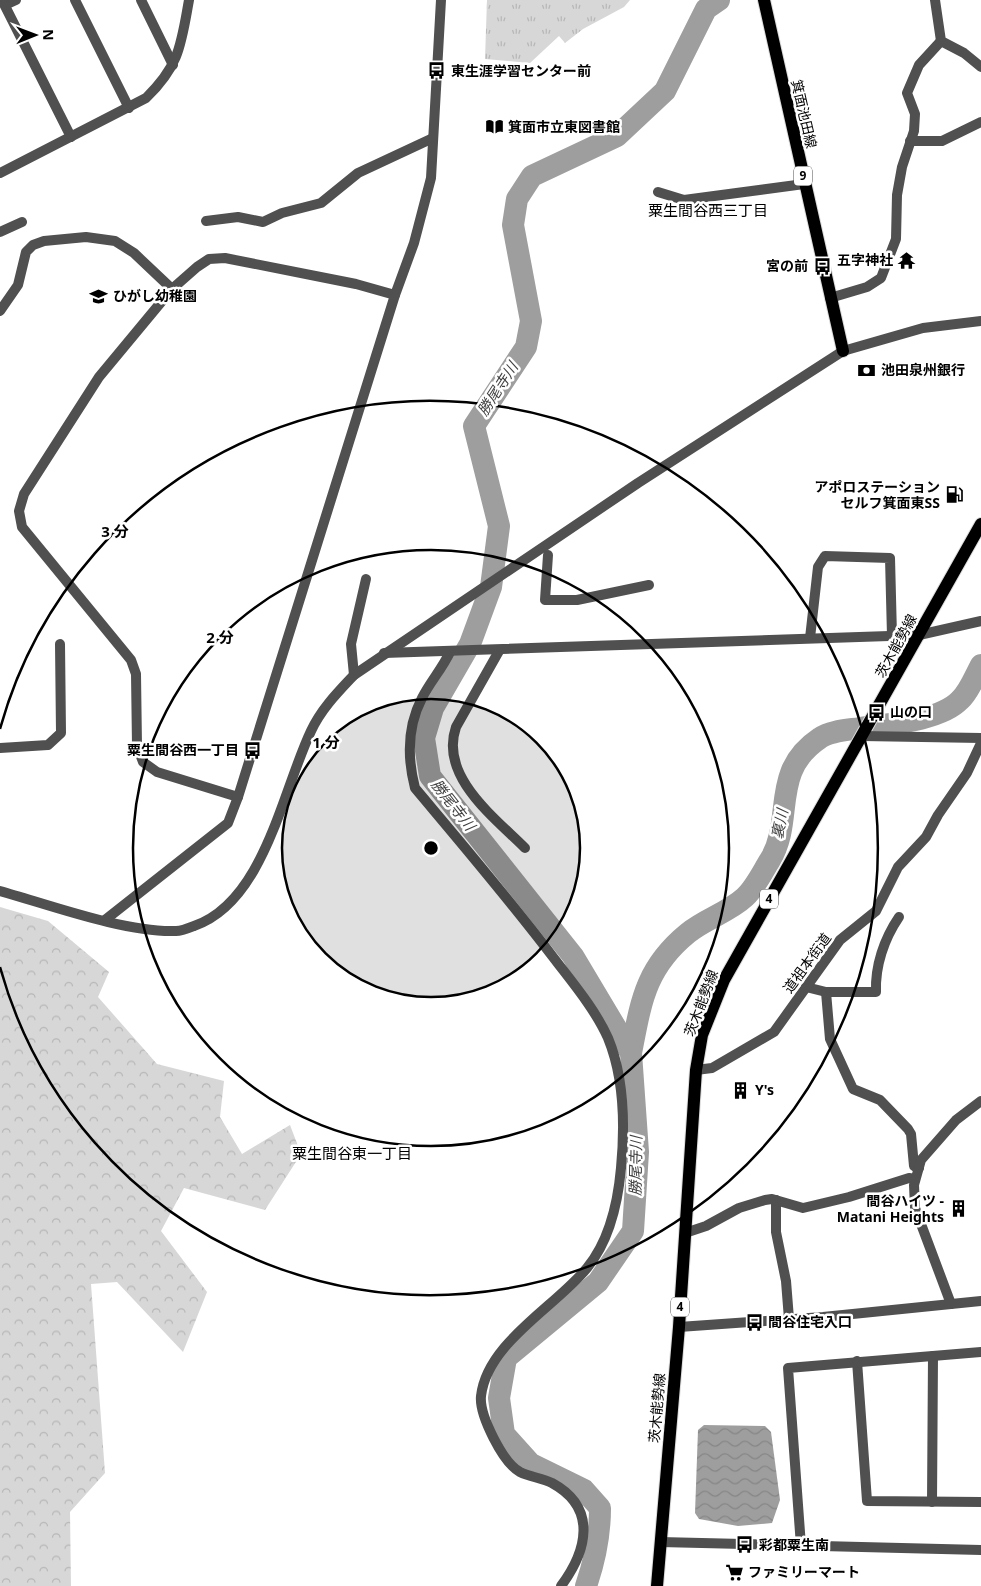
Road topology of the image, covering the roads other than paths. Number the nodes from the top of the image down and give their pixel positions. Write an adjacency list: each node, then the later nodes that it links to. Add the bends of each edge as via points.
1 (16, 0): 8 (street)
2 (75, 0): 12 (street)
3 (141, 0): 10 (street)
4 (189, 0): 10 (street)
5 (441, 0): 15 (street)
6 (764, 0): 18 (main road, 箕面池田線 / 9)
7 (935, 0): 9 (street)
8 (4, 3): 14 (street)
9 (941, 41): 11 (street); 16 (street, via 919,65 907,94 915,114)
10 (173, 65): 12 (street, via 146,98)
11 (981, 67)
12 (129, 108): 14 (street)
13 (981, 122): 16 (street, via 942,141)
14 (71, 137): 17 (street)
15 (433, 138): 20 (street, via 358,173 320,203 282,212 262,222 238,216); 24 (street, via 431,178 414,244)
16 (910, 141): 25 (street, via 897,196 896,239 881,278 867,287)
17 (0, 173)
18 (804, 184): 19 (street, via 684,200); 25 (main road, 箕面池田線 / 9)
19 (658, 192)
20 (206, 221)
21 (22, 222): 22 (street)
22 (0, 232)
23 (172, 289): 24 (street, via 209,259 225,258 356,284); 26 (street, via 134,253 115,240 86,237 44,241 26,252 18,285); 46 (street, via 99,377 24,494 19,511 22,527 131,660 136,674 137,746 143,762 157,772)
24 (395, 296): 46 (street)
25 (830, 298): 28 (main road, 箕面池田線 / 9)
26 (0, 311)
27 (981, 321): 28 (street, via 923,328)
28 (843, 351): 40 (street, via 638,482)
29 (981, 524): 34 (main road, 茨木能勢線 / 4)
30 (548, 555): 32 (street, via 545,600 577,600)
31 (366, 579): 41 (street, via 351,644)
32 (649, 585)
33 (981, 621): 34 (street)
34 (919, 635): 35 (street); 42 (main road, 茨木能勢線 / 4)
35 (892, 636): 36 (street); 36 (street, via 890,558 825,556 818,567)
36 (810, 638): 38 (street)
37 (60, 644): 45 (street, via 61,733 48,745)
38 (499, 651): 39 (street); 47 (street, via 456,727 452,752 461,778 480,803)
39 (450, 652): 40 (street); 71 (street, via 422,697 412,722 409,766 415,788 509,899 583,996 608,1038 621,1095 622,1157 618,1198 607,1233 590,1265 501,1349 481,1397 483,1419 517,1471 553,1484 571,1500 582,1516 585,1526 582,1545)
40 (384, 653): 41 (street)
41 (354, 675): 50 (street, via 328,703 311,730 260,859 236,899 210,920 178,931 148,930)
42 (862, 736): 43 (street); 53 (main road, 茨木能勢線 / 4, via 724,980 702,1035)
43 (981, 738)
44 (981, 744): 51 (street, 道祖本街道, via 967,773 926,838 898,867 876,911 840,940)
45 (0, 748)
46 (238, 797): 50 (street, via 228,823)
47 (525, 848)
48 (0, 891): 50 (street)
49 (899, 917): 52 (street, via 887,935 876,975 876,992)
50 (105, 920)
51 (806, 987): 52 (street); 53 (street, 道祖本街道, via 774,1032 712,1068)
52 (826, 992): 55 (street, via 830,1039 853,1089 880,1100 908,1129 914,1166)
53 (696, 1070): 58 (main road, 茨木能勢線 / 4)
54 (981, 1100): 55 (street, via 956,1120 921,1160)
55 (919, 1168): 56 (street)
56 (916, 1179): 57 (street, via 803,1208); 60 (street, via 914,1208)
57 (776, 1200): 58 (street, via 739,1208); 61 (street, via 776,1232 786,1281)
58 (685, 1233): 62 (main road, 茨木能勢線 / 4)
59 (981, 1301): 60 (street)
60 (951, 1304): 61 (street)
61 (789, 1319): 62 (street)
62 (679, 1327): 68 (main road, 茨木能勢線 / 4)
63 (981, 1352): 64 (street)
64 (933, 1356): 65 (street); 66 (street)
65 (857, 1361): 66 (street, via 867,1501); 69 (street, via 788,1368)
66 (932, 1502): 67 (street)
67 (981, 1502)
68 (660, 1542): 69 (street); 72 (main road, 茨木能勢線 / 4)
69 (801, 1546): 70 (street)
70 (981, 1550)
71 (561, 1586)
72 (657, 1586)

